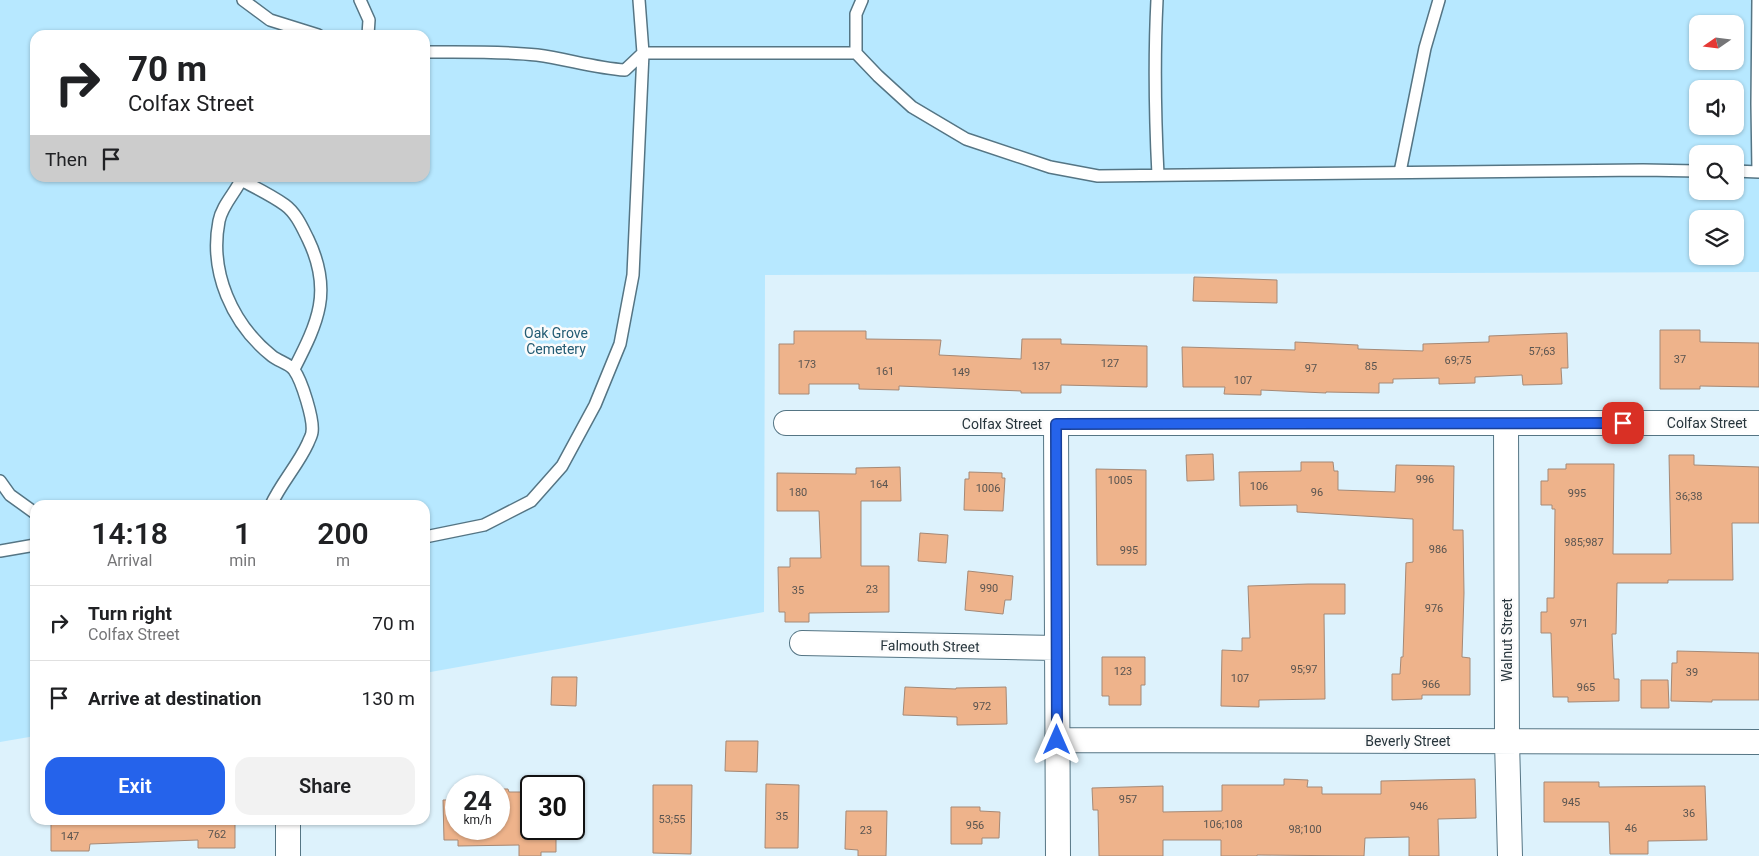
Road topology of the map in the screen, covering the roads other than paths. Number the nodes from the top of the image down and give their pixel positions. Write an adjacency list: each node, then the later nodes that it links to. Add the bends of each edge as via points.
1 (243, 0): 8 (lane, via 270,20)
2 (360, 0): 9 (lane, via 369,20)
3 (639, 0): 11 (lane)
4 (862, 0): 12 (lane, via 856,14)
5 (1157, 0): 17 (lane, via 1155,97)
6 (1439, 0): 15 (lane, via 1425,48)
7 (1758, 0): 16 (lane)
8 (302, 30)
9 (368, 30)
10 (430, 52): 11 (lane, via 539,56 625,70)
11 (643, 53): 12 (lane); 28 (lane, via 633,275 620,344 595,405 562,466 531,501 484,525)
12 (856, 53): 17 (lane, via 912,107 966,139 1050,167 1098,176)
13 (1689, 171): 15 (lane)
14 (1744, 171): 16 (lane)
15 (1400, 172): 17 (lane)
16 (1758, 172)
17 (1158, 175)
18 (240, 182): 20 (lane, via 219,218 216,244 219,274 234,312 254,338 272,357)
19 (247, 182): 20 (lane, via 286,206 301,224 315,253 321,300 312,334)
20 (294, 369): 26 (lane, via 309,407 312,432 301,457)
21 (786, 423): 24 (street, Colfax Street)
22 (1506, 423): 23 (street, Colfax Street); 24 (street, Colfax Street); 34 (street, Walnut Street)
23 (1759, 423)
24 (1056, 424): 32 (street)
25 (0, 481): 27 (lane, via 10,495)
26 (274, 500)
27 (30, 509)
28 (430, 536)
29 (30, 546): 30 (lane)
30 (0, 551)
31 (802, 644): 32 (street, Falmouth Street)
32 (1057, 648): 33 (street)
33 (1057, 740): 34 (street, Beverly Street); 38 (street)
34 (1507, 741): 35 (street, Beverly Street); 39 (street, Walnut Street)
35 (1759, 742)
36 (288, 825): 37 (street)
37 (288, 856)
38 (1058, 856)
39 (1510, 856)

